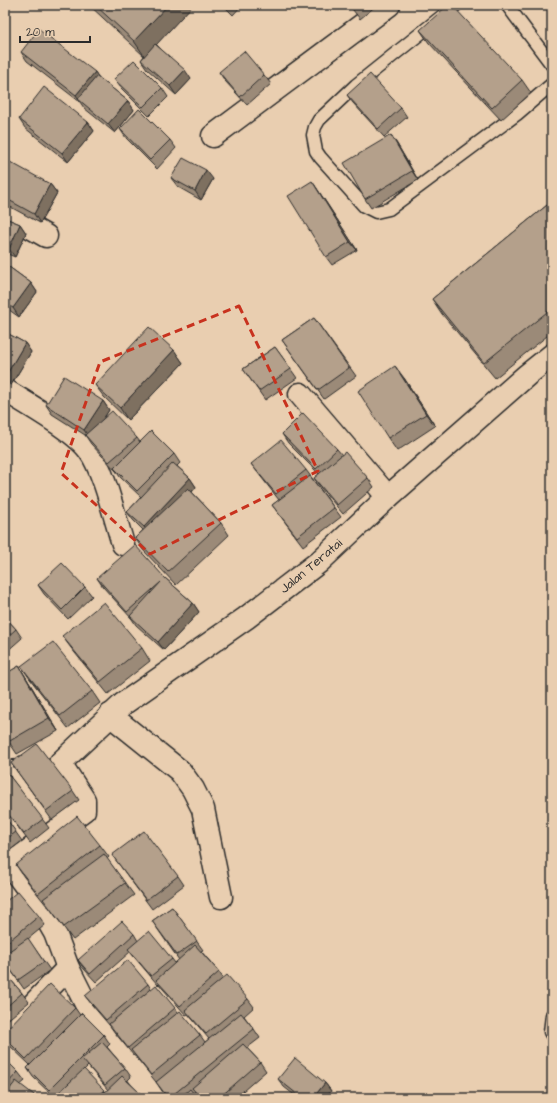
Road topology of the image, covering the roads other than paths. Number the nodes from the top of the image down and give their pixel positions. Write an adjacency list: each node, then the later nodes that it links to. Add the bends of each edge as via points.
1 (389, 5): 6 (street)
2 (456, 5): 5 (lane, via 356,85 319,120 315,127 314,142 320,157 364,206 376,212 389,209 517,114)
3 (507, 5): 4 (lane)
4 (552, 65)
5 (552, 84)
6 (213, 136)
7 (5, 213): 8 (street)
8 (46, 236)
9 (552, 355): 12 (street, Jalan Teratai)
10 (5, 390): 13 (street, via 76,437 89,450 100,471)
11 (300, 394): 12 (street)
12 (388, 497): 14 (street, Jalan Teratai, via 319,562)
13 (123, 544)
14 (110, 715): 15 (street, Jalan Teratai, via 60,763 84,800 84,810); 16 (street, via 180,771 193,789 203,809)
15 (8, 867): 17 (street, via 36,900 55,933)
16 (221, 897)
17 (68, 968): 19 (street); 23 (street, via 91,1014)
18 (552, 1015): 20 (lane)
19 (5, 1034)
20 (552, 1035)
21 (5, 1050): 22 (street)
22 (44, 1098)
23 (156, 1098)

